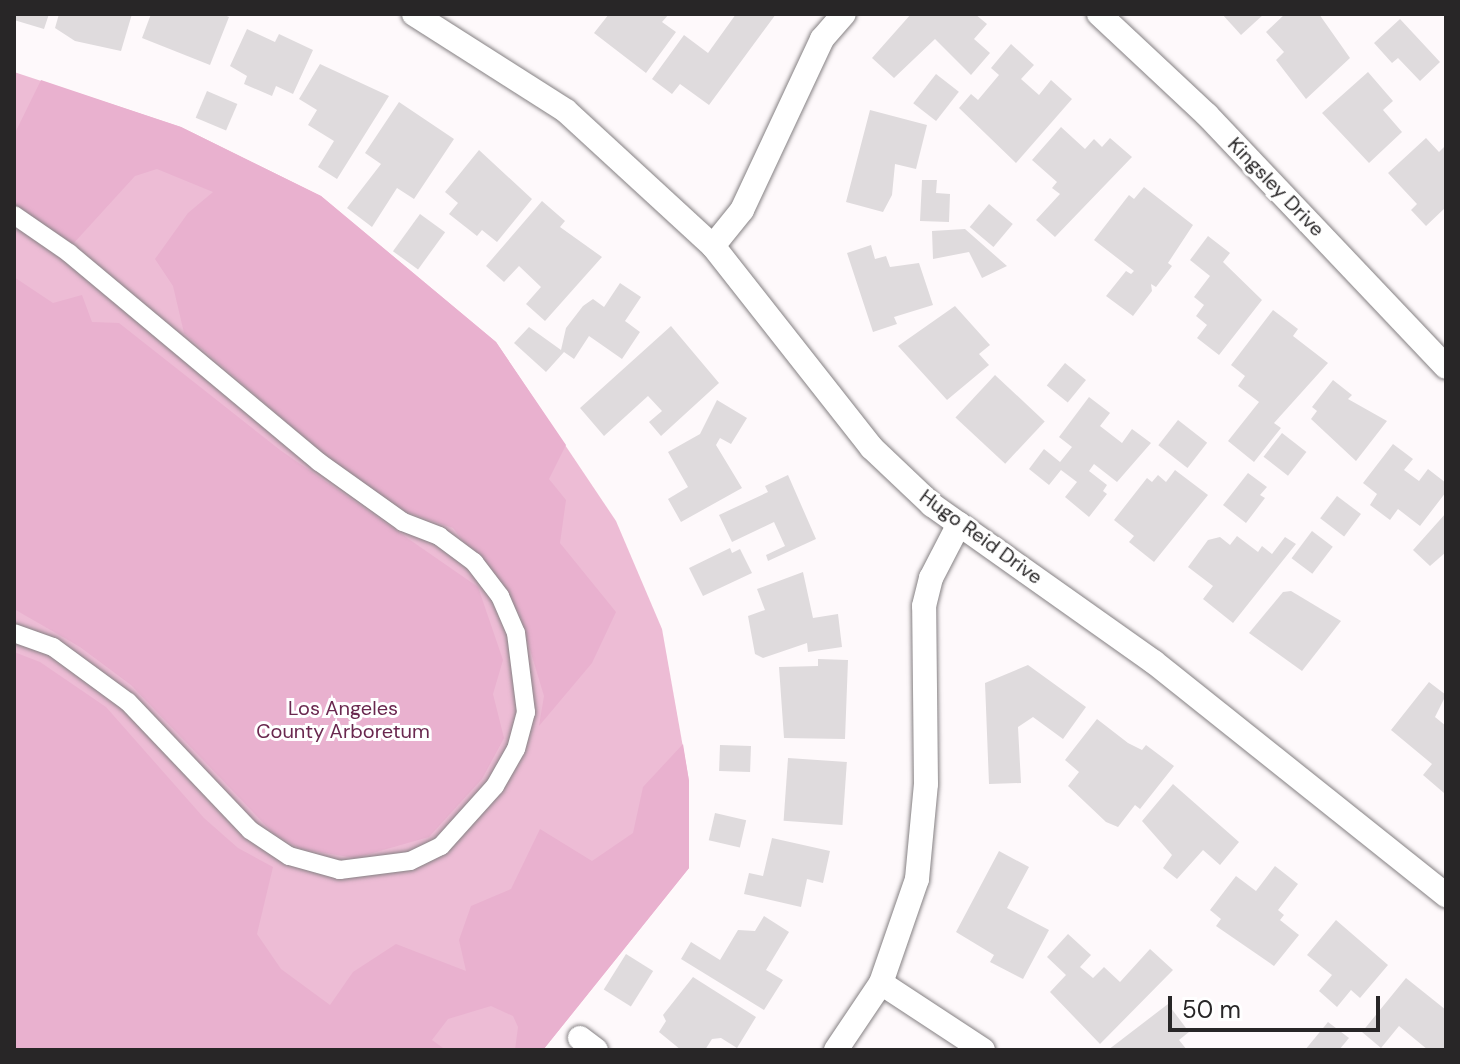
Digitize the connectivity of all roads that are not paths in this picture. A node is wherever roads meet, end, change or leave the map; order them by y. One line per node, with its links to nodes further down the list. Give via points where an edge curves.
1 (414, 14): 5 (street, Hugo Reid Drive, via 566,111)
2 (844, 14): 5 (street, via 822,39 742,210)
3 (1099, 14): 6 (street, Kingsley Drive, via 1207,115)
4 (14, 215): 8 (street, via 69,253 319,462 403,522 439,536 474,562 500,596 516,633 526,712 516,749 495,786 441,846 410,861 340,870 289,856 250,830 128,702 53,647)
5 (713, 246): 7 (street, Hugo Reid Drive, via 872,448)
6 (1446, 367)
7 (959, 524): 9 (street, Hugo Reid Drive, via 1154,662); 10 (street, via 931,578 924,606 926,784 917,879)
8 (14, 633)
9 (1446, 895)
10 (881, 983): 11 (street); 12 (street)
11 (836, 1050)
12 (983, 1050)

